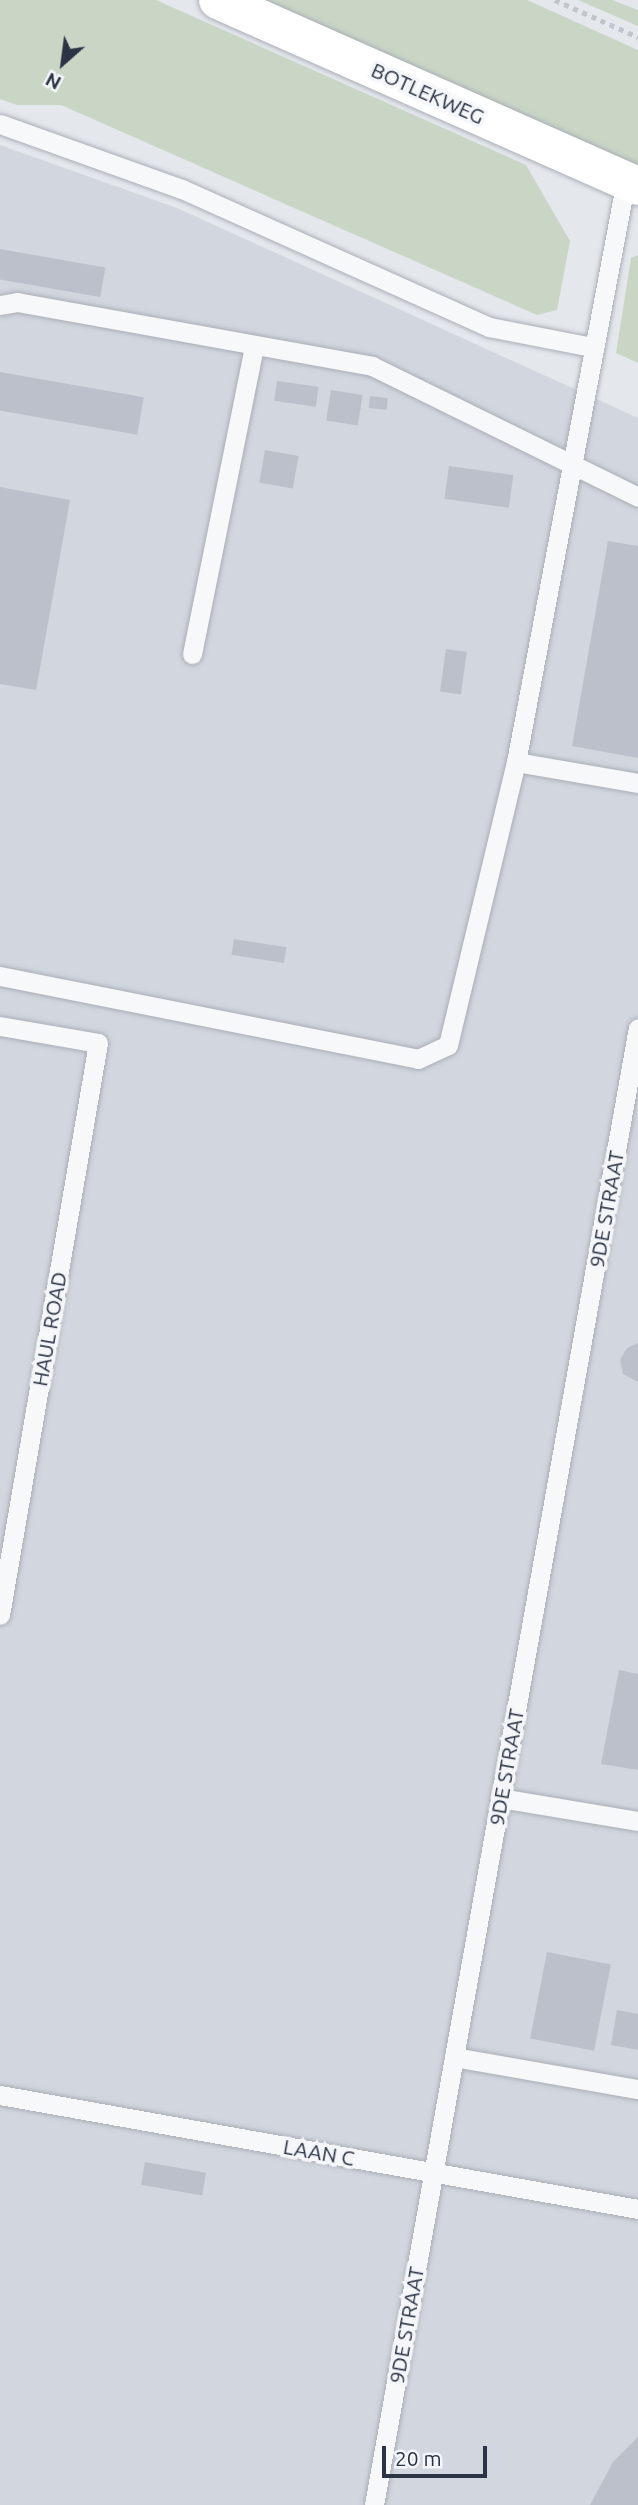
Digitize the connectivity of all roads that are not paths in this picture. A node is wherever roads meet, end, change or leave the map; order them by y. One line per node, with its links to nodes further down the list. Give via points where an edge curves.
1 (218, 0): 3 (main road, BOTLEKWEG)
2 (0, 124): 6 (lane, via 182,189 489,327)
3 (632, 183): 6 (lane)
4 (0, 305): 5 (lane, via 17,302)
5 (254, 347): 7 (lane, via 372,366); 9 (lane)
6 (592, 347): 7 (lane)
7 (569, 464): 8 (lane); 10 (lane)
8 (638, 497)
9 (192, 654)
10 (516, 762): 11 (lane); 12 (lane, via 453,1036 432,1056 418,1059)
11 (638, 783)
12 (0, 976)
13 (0, 1026): 16 (lane, HAUL ROAD, via 99,1043)
14 (638, 1028): 15 (lane, 9DE STRAAT)
15 (628, 1137): 17 (lane, 9DE STRAAT)
16 (0, 1615)
17 (500, 1798): 18 (lane); 19 (lane, 9DE STRAAT)
18 (638, 1821)
19 (454, 2057): 20 (lane); 22 (lane, 9DE STRAAT)
20 (638, 2089)
21 (0, 2095): 22 (lane, LAAN C)
22 (434, 2172): 23 (lane, LAAN C); 24 (lane, 9DE STRAAT)
23 (638, 2209)
24 (374, 2505)

